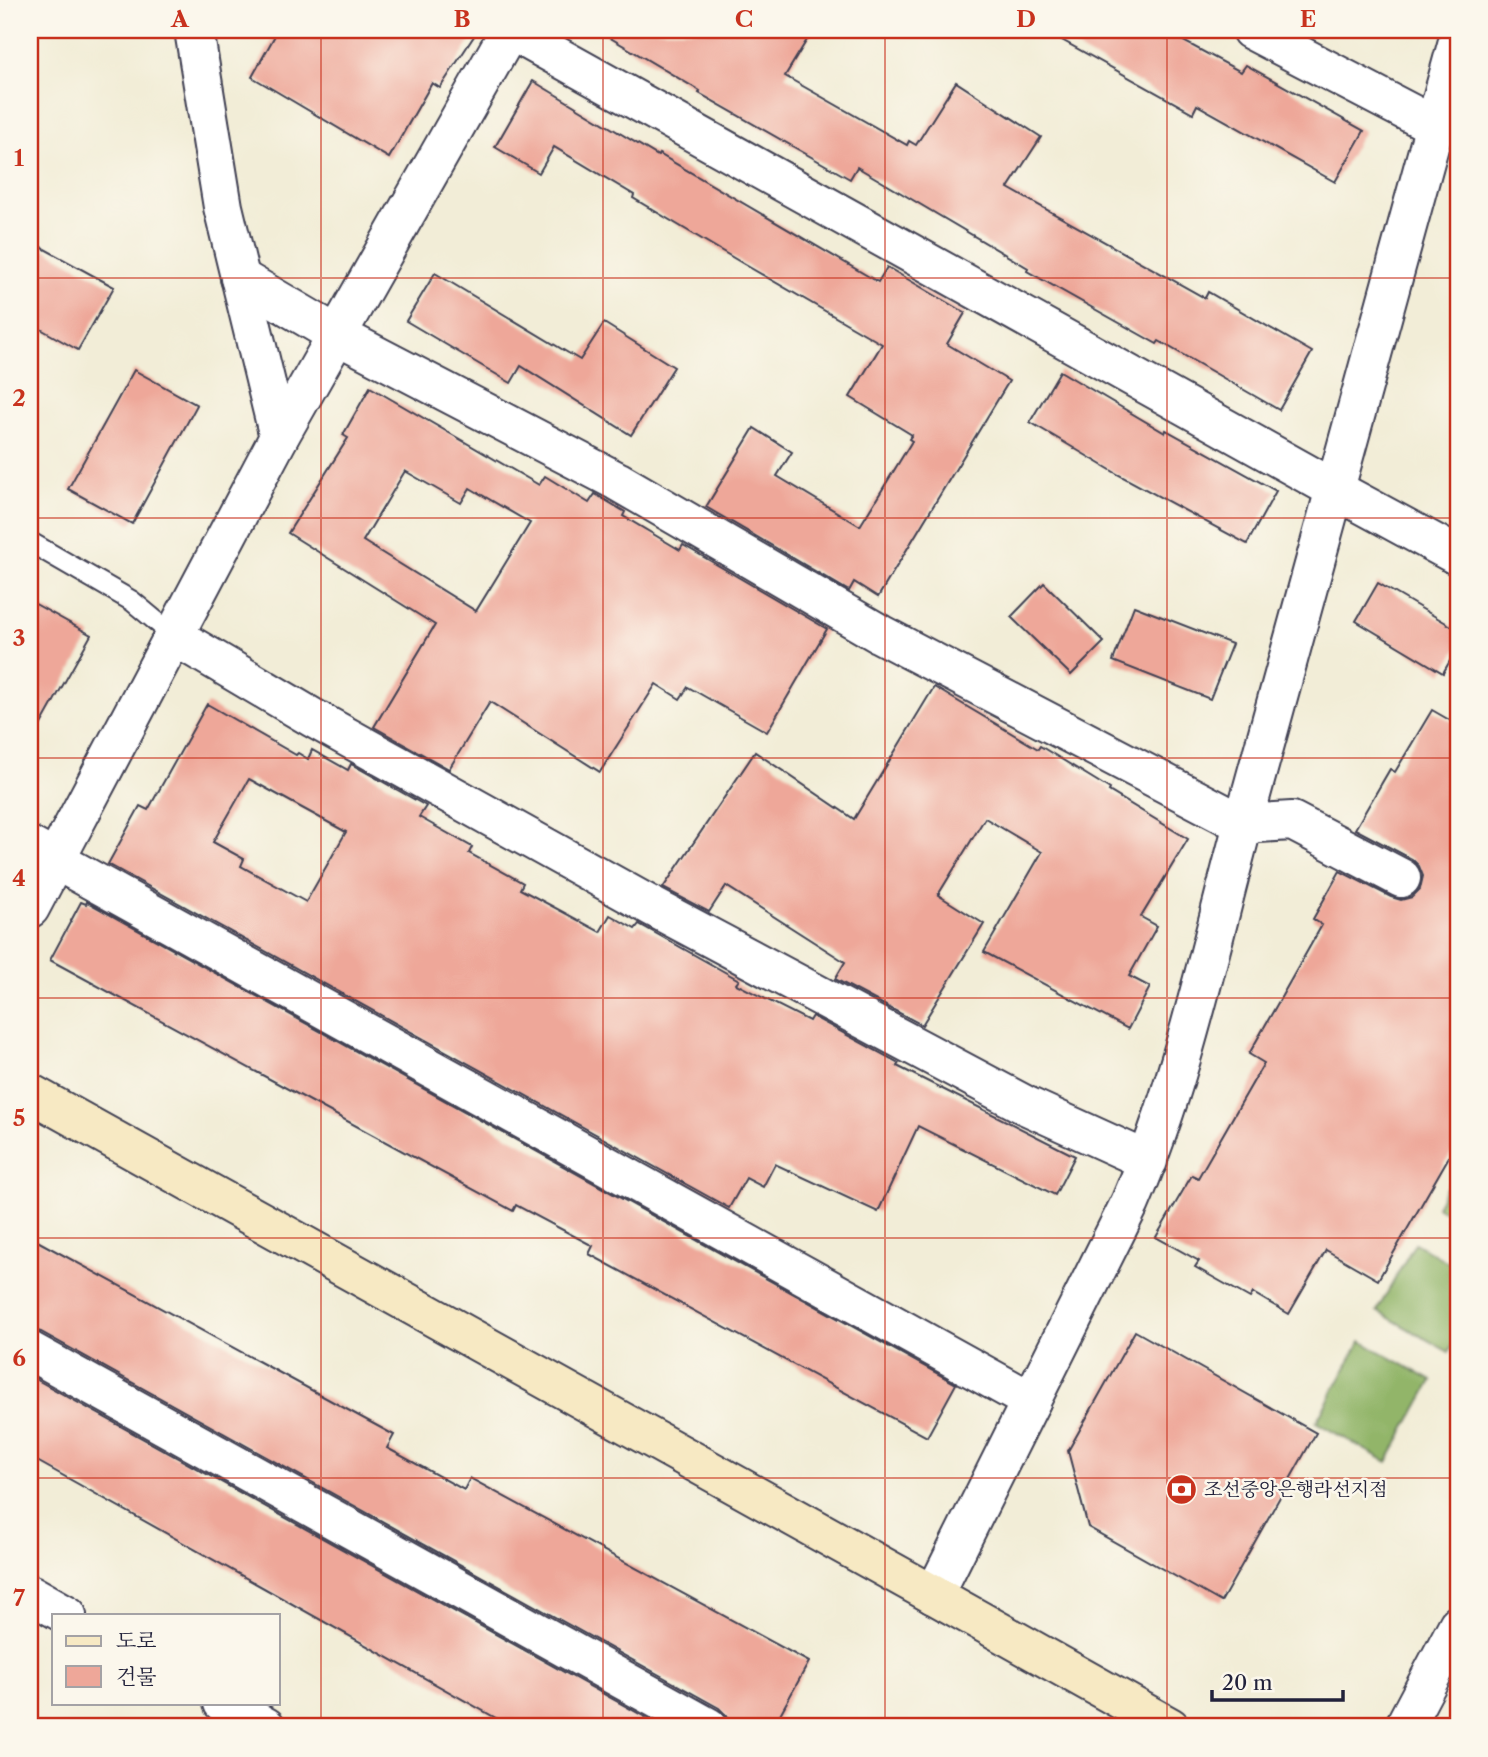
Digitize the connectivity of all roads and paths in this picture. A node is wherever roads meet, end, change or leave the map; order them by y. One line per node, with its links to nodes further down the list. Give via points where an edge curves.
1 (194, 30): 6 (street, via 222,207)
2 (510, 30): 7 (street); 9 (street)
3 (1251, 30): 5 (street)
4 (1458, 41): 5 (street)
5 (1435, 126): 9 (street)
6 (240, 278): 7 (street); 8 (street)
7 (337, 335): 8 (street); 13 (street, via 617,481 880,634)
8 (279, 437): 12 (street)
9 (1336, 490): 11 (street); 13 (street)
10 (30, 542): 12 (lane, via 132,601)
11 (1458, 556)
12 (174, 636): 14 (street); 18 (street, via 665,913 1025,1105)
13 (1243, 824): 15 (street, via 1292,821); 18 (street, via 1173,1087)
14 (43, 853): 16 (street); 20 (street)
15 (1401, 878)
16 (30, 908)
17 (30, 1093): 22 (main road)
18 (1148, 1161): 20 (street)
19 (30, 1351): 27 (street)
20 (1031, 1401): 22 (street)
21 (30, 1594): 23 (street)
22 (934, 1595): 28 (main road)
23 (65, 1614)
24 (1458, 1625): 29 (street)
25 (225, 1704): 26 (street)
26 (266, 1727)
27 (708, 1727)
28 (1170, 1727)
29 (1404, 1727)

